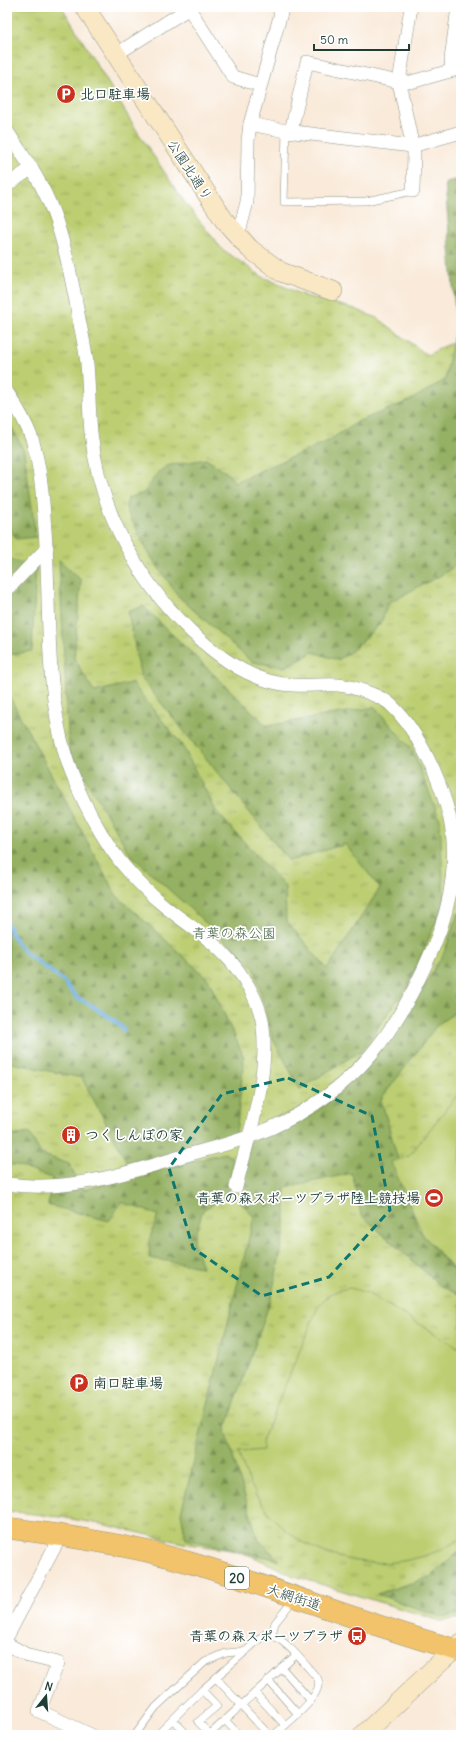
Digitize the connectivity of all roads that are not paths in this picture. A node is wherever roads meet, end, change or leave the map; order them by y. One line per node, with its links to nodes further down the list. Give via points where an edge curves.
1 (85, 7): 6 (street, 公園北通り)
2 (189, 7): 6 (street); 9 (street, via 233,77)
3 (278, 7): 9 (street, via 281,13)
4 (411, 7): 8 (street)
5 (458, 7): 7 (street, via 451,59)
6 (115, 55): 18 (street, 公園北通り, via 197,181)
7 (457, 69): 8 (street, via 411,82)
8 (399, 82): 12 (street, via 307,62); 14 (street)
9 (260, 85): 10 (street)
10 (250, 124): 12 (street); 18 (street, via 247,202)
11 (7, 131): 15 (street)
12 (288, 131): 14 (street); 17 (lane, via 284,202 366,201)
13 (461, 132): 14 (street)
14 (412, 146): 17 (street)
15 (32, 168): 16 (street); 23 (street, via 53,210 73,290 87,364 92,437 100,485 132,558 166,607 208,646 242,670 270,682 305,686 339,685 357,689 387,702 417,739 448,807 453,844 451,896 437,940 419,982 401,1014 378,1048 353,1075 316,1103 272,1128)
16 (7, 185)
17 (413, 192)
18 (238, 236): 19 (street, 公園北通り, via 250,249 281,272)
19 (333, 291)
20 (7, 392): 21 (street, via 21,414 38,463)
21 (47, 548): 22 (street); 23 (street, via 52,685 57,723 74,780 94,821 129,872 160,903 225,954 253,993 263,1024 264,1059)
22 (7, 590)
23 (248, 1137): 24 (street, via 125,1174 78,1184); 25 (street)
24 (7, 1184)
25 (236, 1187)
26 (7, 1528): 27 (main road, 大網街道 / 20)
27 (61, 1535): 28 (main road, 大網街道 / 20, via 150,1552); 30 (street)
28 (295, 1597): 29 (lane, via 275,1623); 32 (main road, 大網街道 / 20)
29 (272, 1634): 33 (lane, via 265,1634); 34 (lane)
30 (7, 1637)
31 (7, 1644): 46 (street, via 29,1656 58,1663 39,1711)
32 (459, 1648): 54 (street)
33 (246, 1651): 36 (lane); 47 (lane, via 226,1653 206,1662 156,1708)
34 (296, 1655): 35 (lane); 40 (lane, via 320,1684 319,1690)
35 (282, 1668): 37 (lane); 40 (lane)
36 (216, 1678): 38 (lane); 41 (lane)
37 (268, 1680): 39 (lane); 42 (lane)
38 (202, 1690): 43 (lane); 50 (lane, via 217,1706 198,1722)
39 (255, 1693): 41 (lane); 45 (lane)
40 (311, 1700): 42 (lane)
41 (241, 1705): 44 (lane); 52 (lane)
42 (297, 1713): 45 (lane)
43 (173, 1720): 48 (lane); 49 (lane)
44 (225, 1720): 50 (lane); 51 (lane)
45 (285, 1725): 53 (lane)
46 (91, 1735)
47 (135, 1735)
48 (157, 1735)
49 (188, 1735)
50 (209, 1735)
51 (239, 1735)
52 (268, 1735)
53 (274, 1735)
54 (363, 1735)

